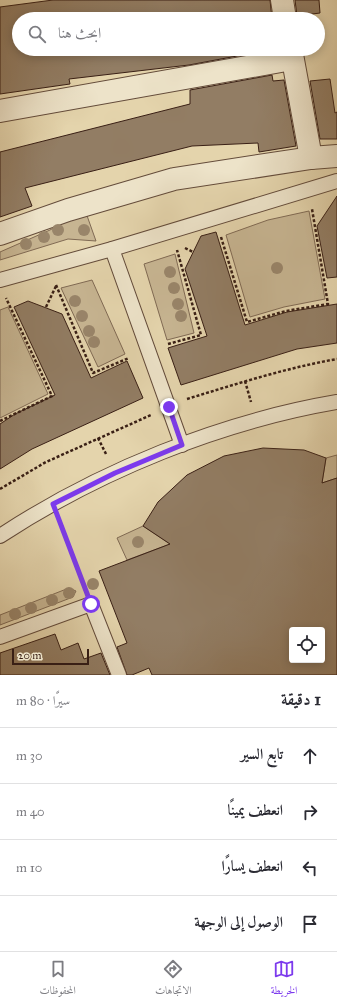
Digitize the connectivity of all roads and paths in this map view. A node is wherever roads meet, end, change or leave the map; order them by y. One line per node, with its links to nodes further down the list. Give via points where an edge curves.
1 (282, 0): 2 (street)
2 (284, 12)
3 (282, 56): 5 (street)
4 (292, 56): 7 (street)
5 (0, 111)
6 (337, 156): 7 (street)
7 (311, 158): 11 (street, via 174,179 68,210)
8 (337, 181): 9 (lane)
9 (308, 190): 10 (lane); 10 (path, via 328,304 286,311 247,322)
10 (215, 217): 12 (lane)
11 (0, 234)
12 (112, 249): 13 (lane); 18 (lane)
13 (2, 286): 17 (path, via 52,396)
14 (56, 286): 15 (path)
15 (46, 307)
16 (337, 402): 18 (lane, via 256,420)
17 (0, 421)
18 (182, 445): 19 (lane, via 115,473)
19 (53, 504): 20 (lane); 21 (path)
20 (0, 536)
21 (91, 604): 22 (lane); 23 (lane)
22 (0, 637)
23 (119, 675)

